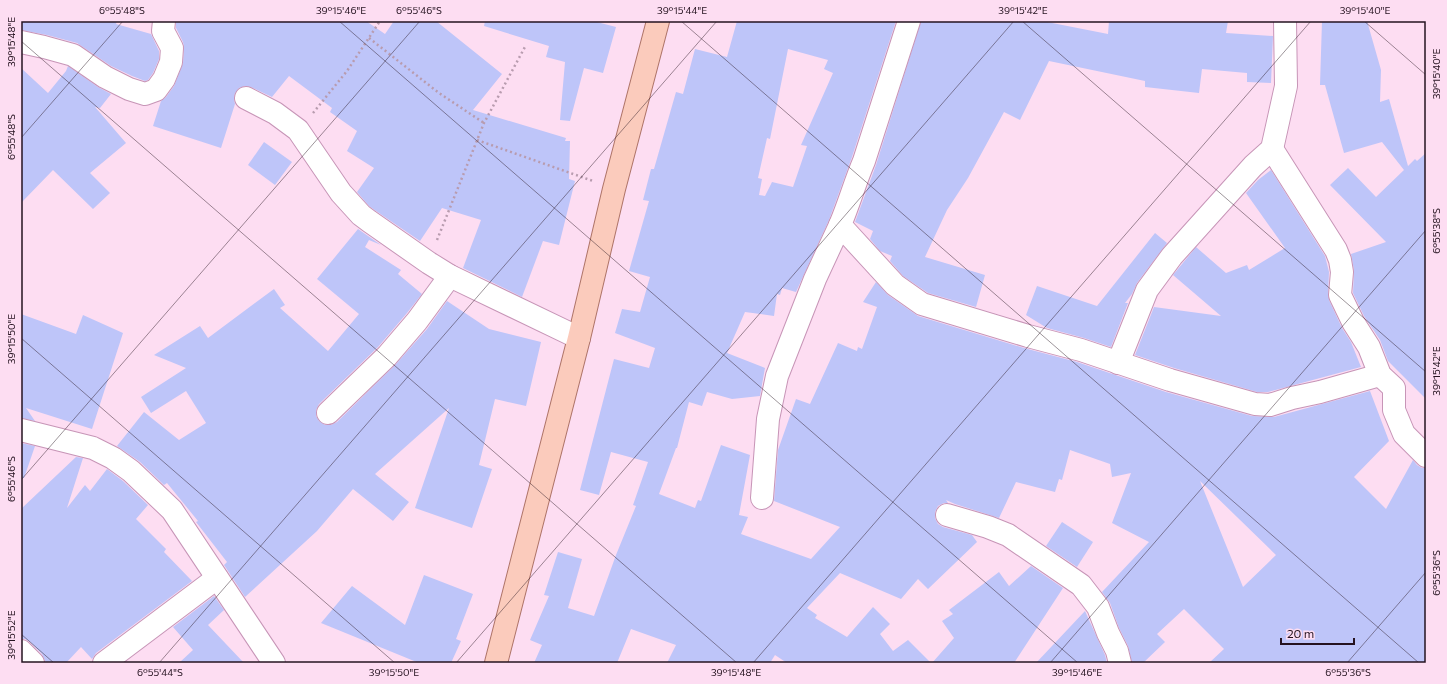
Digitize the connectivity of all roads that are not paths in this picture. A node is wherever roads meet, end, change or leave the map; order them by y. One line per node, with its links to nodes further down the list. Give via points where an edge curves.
1 (164, 21): 5 (street, via 163,31 172,48 171,62 156,90 145,94 129,90 73,55)
2 (658, 21): 10 (main road, via 614,189)
3 (909, 21): 8 (street, via 864,161)
4 (1285, 21): 7 (street, via 1286,86)
5 (21, 42)
6 (246, 98): 9 (street, via 275,113 298,130 342,193 361,215)
7 (1272, 149): 11 (street, via 1172,256 1147,290); 12 (street, via 1336,250 1342,272 1340,295 1369,347)
8 (840, 225): 11 (street, via 895,285 922,304); 16 (street, via 815,279 777,376 768,418)
9 (450, 276): 10 (street); 13 (street, via 387,356)
10 (579, 338): 23 (main road)
11 (1118, 363): 12 (street, via 1255,404 1270,405)
12 (1380, 375): 15 (street, via 1394,388 1394,410 1404,434)
13 (328, 413)
14 (21, 430): 18 (street, via 93,448 132,471 172,510)
15 (1426, 456)
16 (762, 498)
17 (947, 515): 24 (street, via 1008,535 1081,585 1098,608)
18 (217, 578): 21 (street); 22 (street)
19 (21, 650): 20 (street)
20 (34, 663)
21 (104, 663)
22 (274, 663)
23 (496, 663)
24 (1120, 663)

